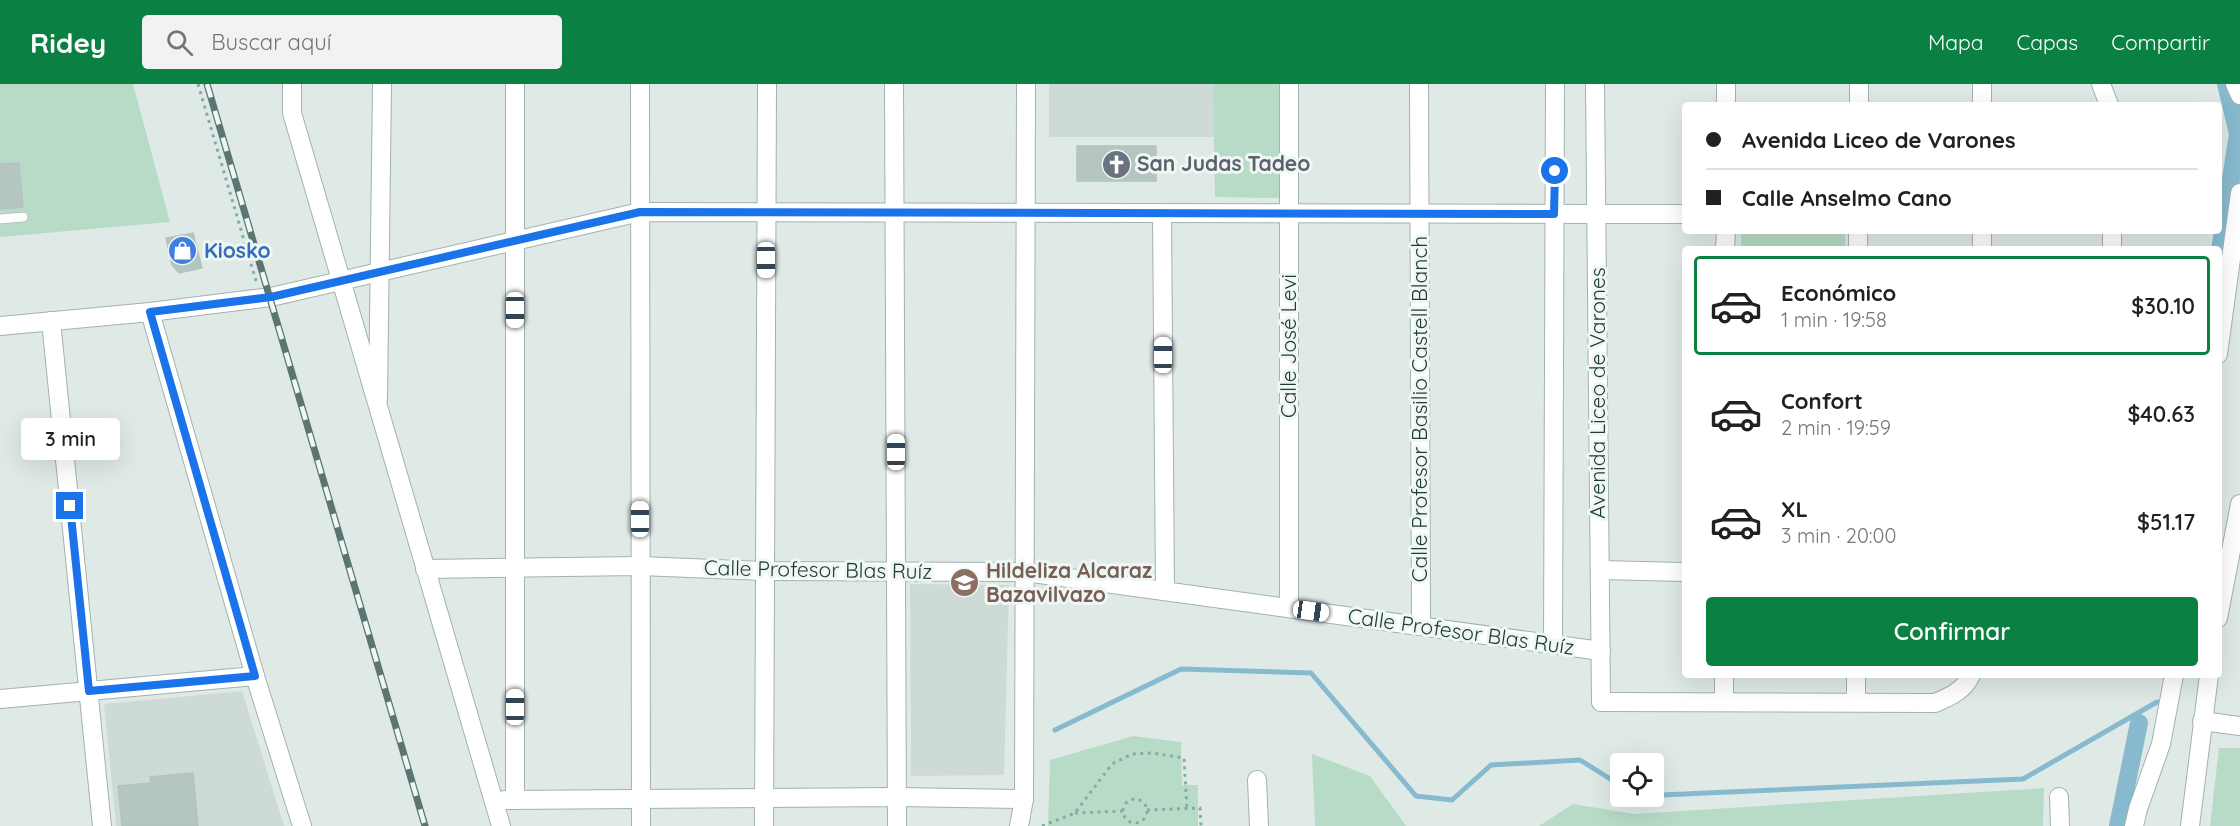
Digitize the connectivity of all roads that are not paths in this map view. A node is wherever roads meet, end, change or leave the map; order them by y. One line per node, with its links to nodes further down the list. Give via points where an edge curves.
1 (292, 84): 37 (street, via 292,113)
2 (382, 84): 36 (street)
3 (515, 84): 35 (street)
4 (640, 84): 23 (street)
5 (766, 84): 24 (street)
6 (894, 84): 25 (street)
7 (1026, 84): 26 (street)
8 (1289, 84): 28 (street, Calle José Levi)
9 (1419, 84): 29 (street, Calle Profesor Basilio Castell Blanch)
10 (1555, 84): 30 (street, Avenida Liceo de Varones)
11 (1595, 84): 31 (street, Avenida Liceo de Varones)
12 (1726, 84): 18 (street)
13 (1859, 84): 19 (street)
14 (1982, 84): 20 (street)
15 (2102, 84): 21 (street)
16 (2235, 84): 17 (street)
17 (2240, 95)
18 (1726, 102)
19 (1859, 102)
20 (1982, 102)
21 (2108, 102)
22 (2240, 192): 40 (street)
23 (640, 212): 24 (street); 35 (street); 44 (street)
24 (766, 212): 25 (street); 48 (street)
25 (895, 213): 26 (street); 49 (street)
26 (1026, 213): 27 (street); 50 (street)
27 (1162, 213): 28 (street); 52 (street)
28 (1289, 213): 29 (street); 54 (street, Calle José Levi)
29 (1420, 214): 30 (street); 56 (street, Calle Profesor Basilio Castell Blanch)
30 (1554, 214): 31 (street); 57 (street, Avenida Liceo de Varones)
31 (1597, 214): 32 (street); 47 (street, Avenida Liceo de Varones)
32 (1682, 214)
33 (23, 217): 34 (lane)
34 (0, 219)
35 (515, 240): 36 (street); 45 (street)
36 (380, 271): 37 (street); 42 (street)
37 (341, 280): 38 (street, via 266,298); 42 (street)
38 (150, 312): 39 (street); 59 (street)
39 (51, 321): 41 (street); 65 (street)
40 (2222, 325)
41 (0, 326)
42 (378, 407): 46 (street)
43 (2240, 504): 53 (street)
44 (640, 566): 45 (street, Calle Profesor Blas Ruíz); 48 (street, Calle Profesor Blas Ruíz); 74 (street)
45 (515, 567): 46 (street, Calle Profesor Blas Ruíz); 77 (street)
46 (425, 568): 78 (street)
47 (1600, 570): 51 (street); 58 (street, Avenida Liceo de Varones)
48 (765, 572): 49 (street, Calle Profesor Blas Ruíz); 75 (street)
49 (896, 572): 50 (street, Calle Profesor Blas Ruíz); 72 (street)
50 (1025, 572): 52 (street, Calle Profesor Blas Ruíz); 76 (street)
51 (1682, 572)
52 (1165, 591): 54 (street, Calle Profesor Blas Ruíz)
53 (2231, 598): 55 (street)
54 (1289, 608): 56 (street, Calle Profesor Blas Ruíz)
55 (2222, 612)
56 (1421, 626): 57 (street, Calle Profesor Blas Ruíz)
57 (1553, 644): 58 (street, Calle Profesor Blas Ruíz)
58 (1601, 651): 67 (street, Avenida Liceo de Varones, via 1601,702)
59 (255, 676): 65 (street); 80 (street)
60 (1724, 678): 67 (street)
61 (1856, 678): 68 (street)
62 (1970, 678): 68 (street, via 1953,695 1935,703)
63 (2173, 678): 88 (street, via 2161,744)
64 (2209, 678): 69 (street)
65 (89, 691): 66 (street); 79 (street)
66 (0, 699)
67 (1724, 701): 68 (street)
68 (1856, 701)
69 (2202, 721): 70 (street); 89 (street)
70 (2240, 726)
71 (1257, 780): 86 (street)
72 (897, 797): 75 (street); 76 (street); 84 (street)
73 (2059, 797): 87 (street)
74 (641, 798): 75 (street); 77 (street); 82 (street)
75 (764, 798): 83 (street)
76 (1024, 799): 85 (street)
77 (515, 800): 78 (street)
78 (493, 801): 81 (street)
79 (102, 826)
80 (302, 826)
81 (501, 826)
82 (641, 826)
83 (764, 826)
84 (897, 826)
85 (1019, 826)
86 (1259, 826)
87 (2060, 826)
88 (2134, 826)
89 (2190, 826)

